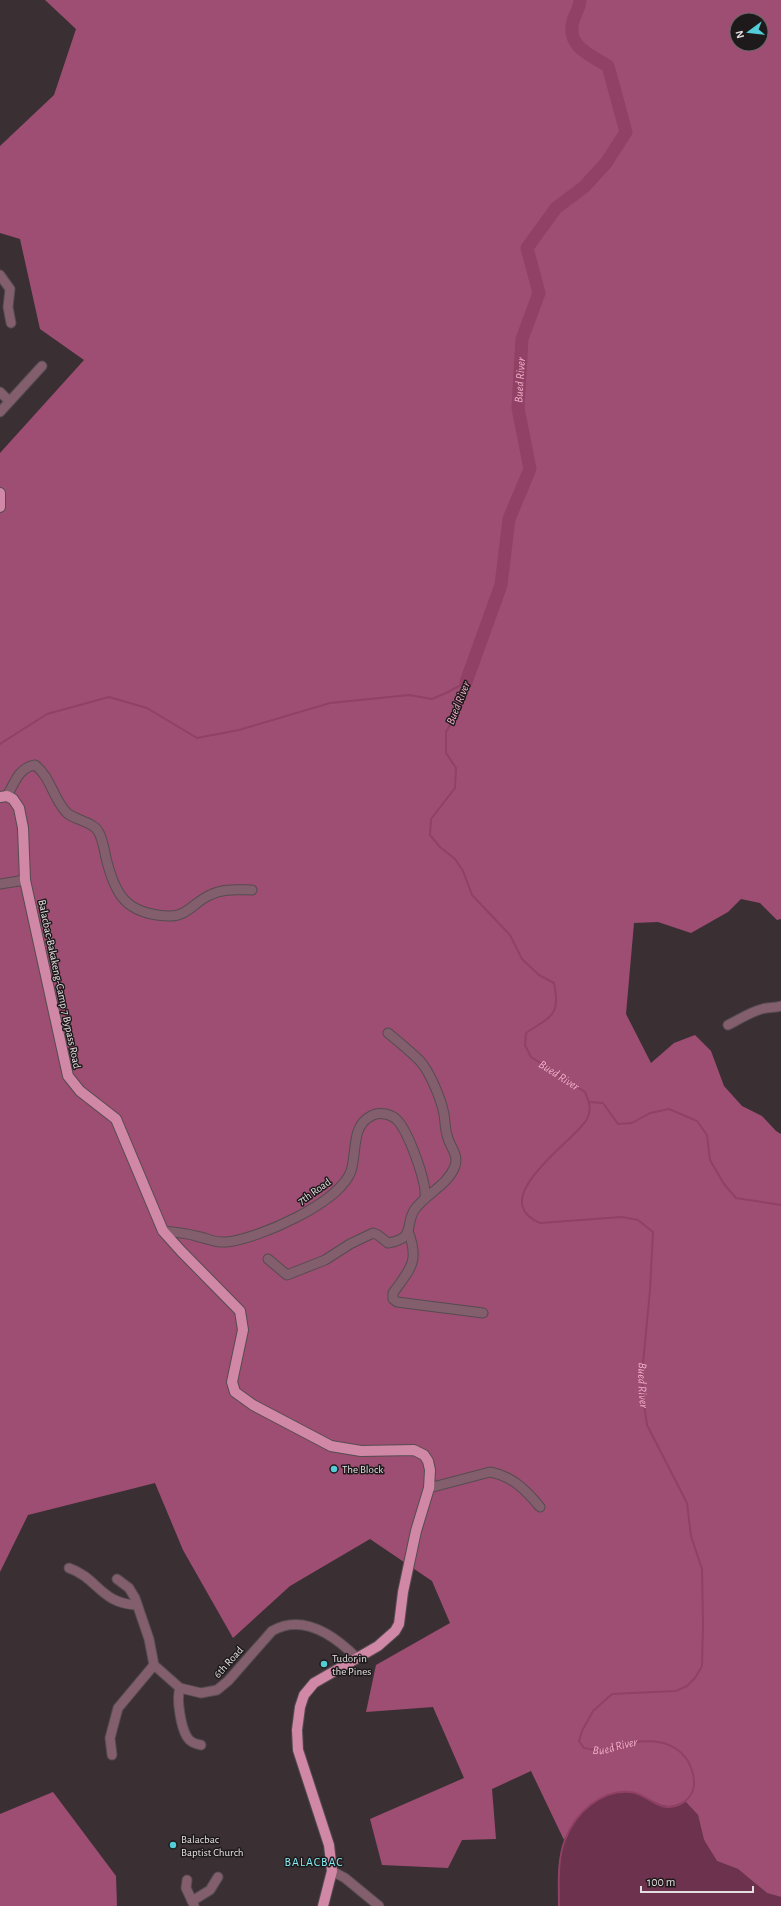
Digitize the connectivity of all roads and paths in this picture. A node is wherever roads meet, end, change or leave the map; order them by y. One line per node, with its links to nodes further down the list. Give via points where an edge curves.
1 (0, 275): 2 (street, via 10,289 8,307)
2 (11, 323)
3 (42, 366): 5 (street)
4 (0, 392): 5 (street)
5 (9, 401): 6 (street)
6 (0, 412)
7 (0, 492): 8 (main road)
8 (0, 507)
9 (3, 797): 10 (main road, Balacbac-Bakakeng-Camp 7 Bypass Road, via 14,799 20,808); 12 (street, via 25,769 35,765 42,771 68,814 96,828 114,886 132,908 154,915 176,916 218,891)
10 (24, 880): 11 (street); 17 (main road, Balacbac-Bakakeng-Camp 7 Bypass Road, via 68,1076 80,1091 116,1119)
11 (0, 884)
12 (252, 890)
13 (781, 1006): 14 (street, via 750,1013)
14 (728, 1025)
15 (388, 1032): 16 (street, via 421,1062 429,1076 442,1106 447,1137 456,1158 450,1176)
16 (425, 1198): 17 (street, 7th Road, via 425,1185 404,1130 398,1121 381,1113 371,1115 358,1130 351,1170 346,1182 290,1221 260,1235 225,1242); 18 (street, via 412,1214)
17 (163, 1230): 21 (main road, Balacbac-Bakakeng-Camp 7 Bypass Road, via 240,1311 243,1330 232,1382 235,1392 252,1406 331,1446 361,1451 414,1450 424,1455 430,1470)
18 (408, 1232): 19 (street, via 398,1240 388,1243 373,1233 325,1260 287,1275); 20 (street, via 414,1251 412,1267 393,1293 393,1299 397,1302)
19 (268, 1259)
20 (483, 1313)
21 (429, 1488): 22 (street, via 490,1472 512,1480); 26 (main road, Balacbac-Bakakeng-Camp 7 Bypass Road, via 416,1530 402,1592 399,1624 378,1646)
22 (540, 1507)
23 (69, 1568): 25 (street, via 93,1582 105,1596)
24 (117, 1579): 25 (street, via 129,1588)
25 (137, 1605): 27 (street, via 149,1639)
26 (357, 1658): 28 (street, 6th Road, via 344,1645 324,1632 300,1624 290,1624 272,1631 217,1690 201,1692); 31 (main road, Balacbac-Bakakeng-Camp 7 Bypass Road, via 314,1683 304,1695 296,1730 298,1750 329,1845)
27 (154, 1665): 28 (street); 30 (street, via 118,1708 110,1738)
28 (180, 1688): 29 (street, via 178,1699 185,1732 190,1741)
29 (200, 1745)
30 (112, 1755)
31 (332, 1871): 35 (main road, Balacbac-Bakakeng-Camp 7 Bypass Road); 36 (street, via 345,1878)
32 (218, 1877): 34 (street, via 210,1890)
33 (187, 1880): 34 (street, via 186,1888)
34 (194, 1903)
35 (323, 1906)
36 (379, 1906)

